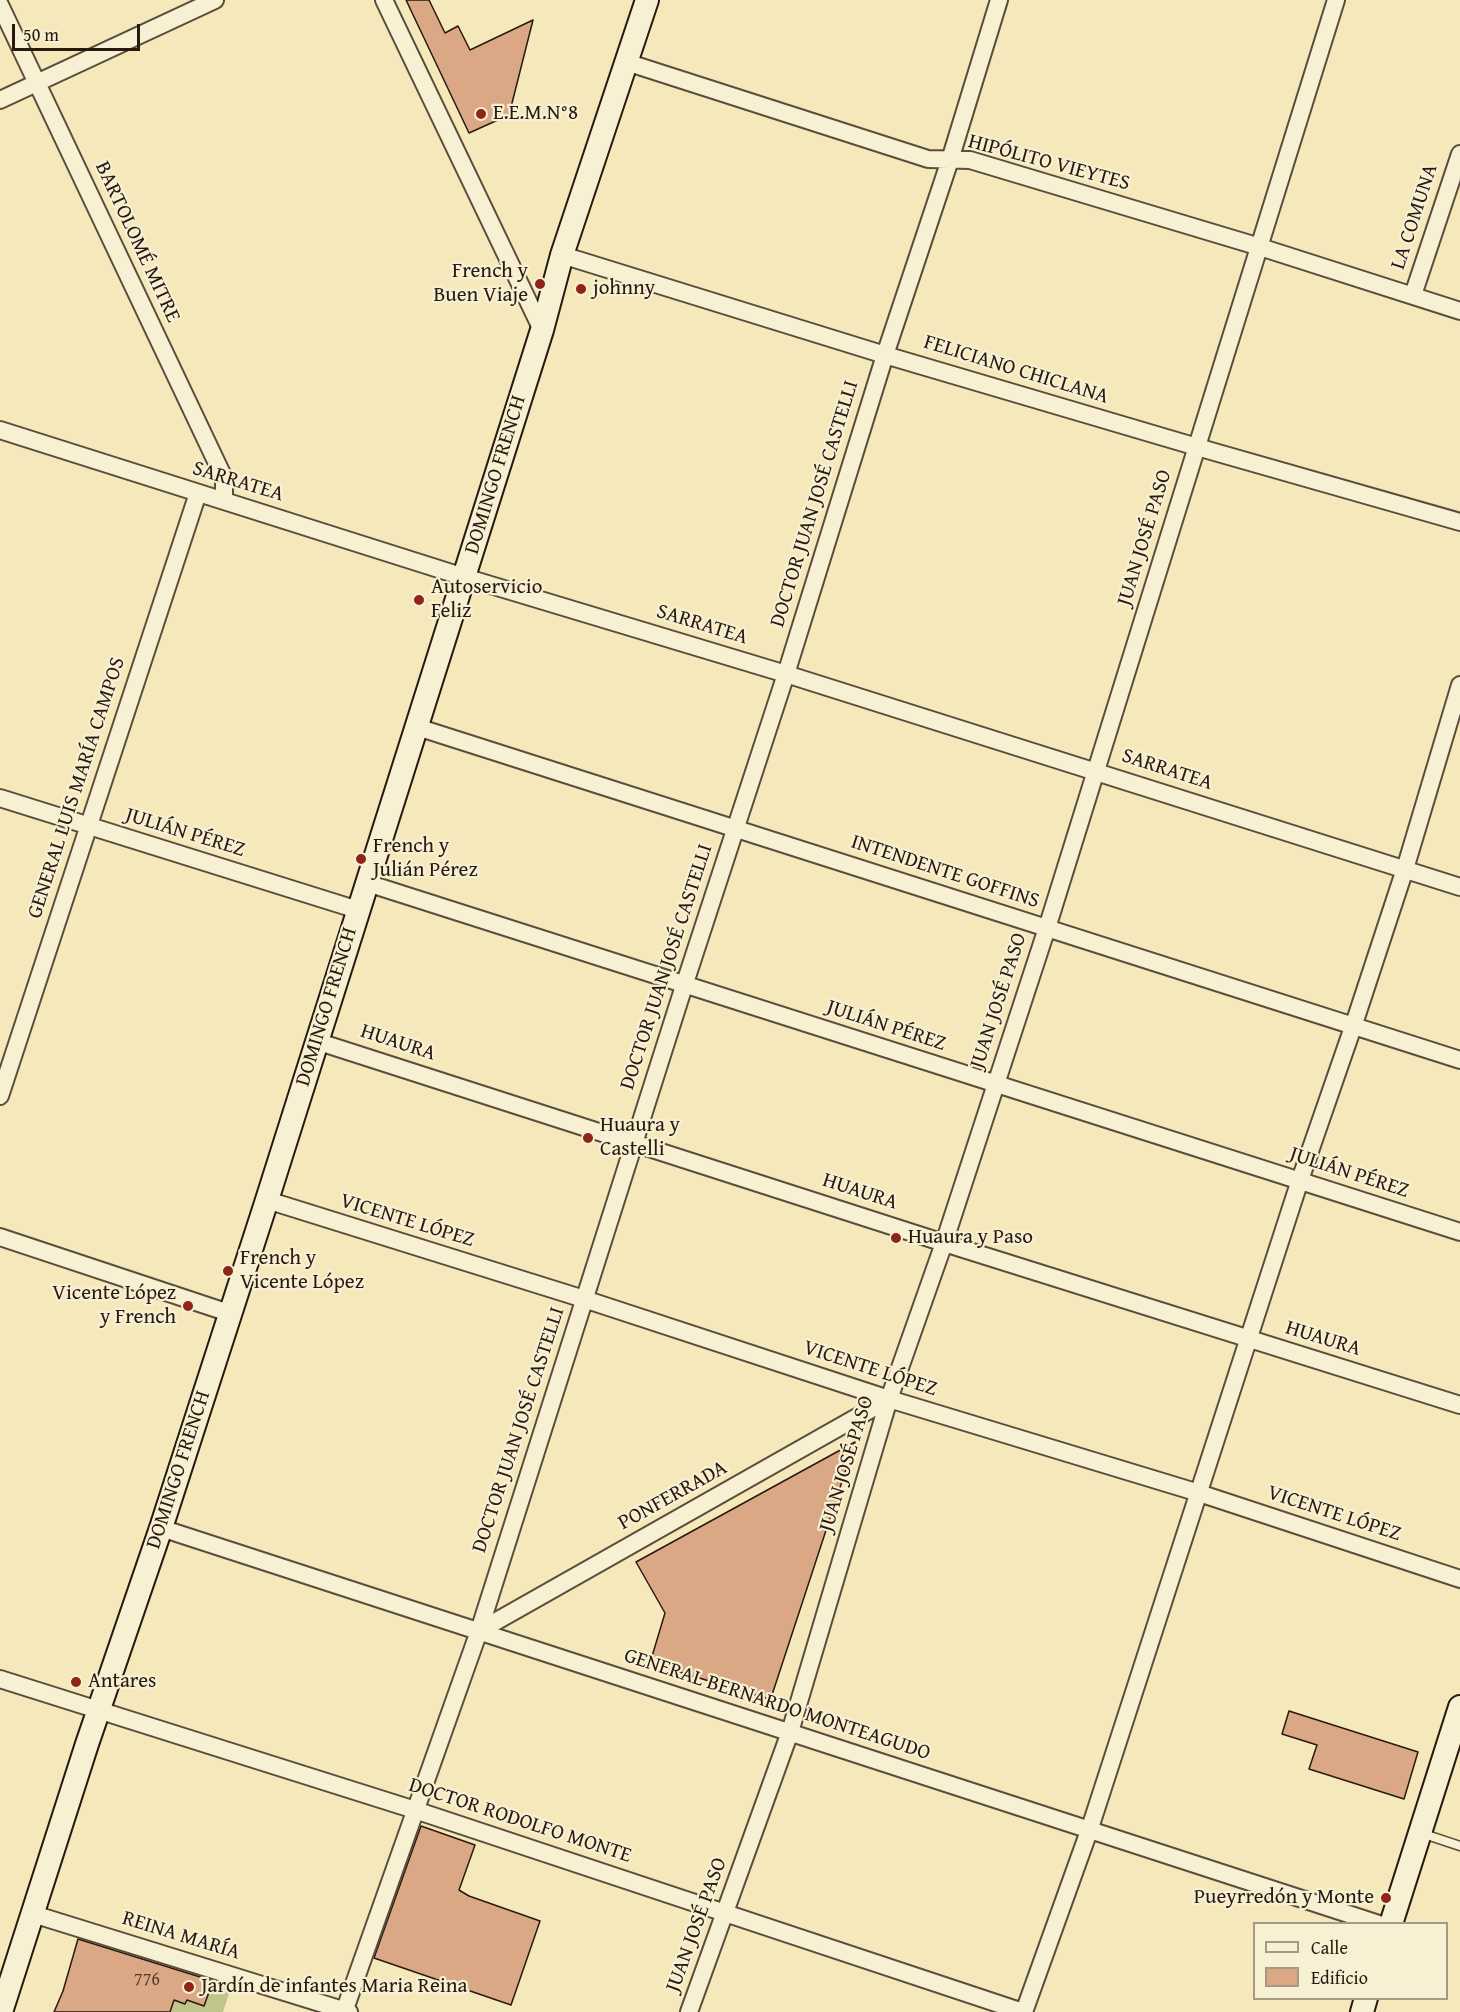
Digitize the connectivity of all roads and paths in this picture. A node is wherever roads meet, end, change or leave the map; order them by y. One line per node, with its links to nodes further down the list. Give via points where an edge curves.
1 (215, 0): 8 (street)
2 (384, 0): 16 (street)
3 (647, 0): 7 (street, DOMINGO FRENCH)
4 (999, 0): 11 (street, DOCTOR JUAN JOSÉ CASTELLI)
5 (1336, 0): 12 (street, JUAN JOSÉ PASO)
6 (0, 5): 8 (street, BARTOLOMÉ MITRE)
7 (626, 62): 11 (street, HIPÓLITO VIEYTES, via 928,159); 13 (street, DOMINGO FRENCH)
8 (37, 83): 9 (street); 21 (street, BARTOLOMÉ MITRE, via 224,478)
9 (0, 100)
10 (1460, 154): 14 (street, LA COMUNA)
11 (950, 160): 12 (street, HIPÓLITO VIEYTES, via 970,160); 17 (street, DOCTOR JUAN JOSÉ CASTELLI)
12 (1260, 247): 14 (street, HIPÓLITO VIEYTES); 19 (street, JUAN JOSÉ PASO)
13 (562, 255): 16 (street, DOMINGO FRENCH); 17 (street, FELICIANO CHICLANA)
14 (1413, 295): 15 (street, HIPÓLITO VIEYTES)
15 (1460, 311)
16 (542, 330): 23 (street, DOMINGO FRENCH)
17 (885, 355): 19 (street, FELICIANO CHICLANA); 24 (street, DOCTOR JUAN JOSÉ CASTELLI)
18 (0, 429): 20 (street, SARRATEA)
19 (1197, 447): 22 (street, FELICIANO CHICLANA); 27 (street, JUAN JOSÉ PASO)
20 (198, 493): 21 (street, SARRATEA); 29 (street, GENERAL LUIS MARÍA CAMPOS)
21 (224, 501): 23 (street, SARRATEA)
22 (1460, 522)
23 (464, 577): 24 (street, SARRATEA); 26 (street, DOMINGO FRENCH)
24 (786, 674): 27 (street, SARRATEA); 30 (street, DOCTOR JUAN JOSÉ CASTELLI)
25 (1460, 685): 31 (street)
26 (417, 727): 30 (street, INTENDENTE GOFFINS); 32 (street, DOMINGO FRENCH)
27 (1096, 771): 31 (street, SARRATEA); 35 (street, JUAN JOSÉ PASO)
28 (0, 798): 29 (street, JULIÁN PÉREZ)
29 (88, 827): 34 (street, JULIÁN PÉREZ); 41 (street, GENERAL LUIS MARÍA CAMPOS)
30 (735, 829): 35 (street, INTENDENTE GOFFINS); 36 (street, DOCTOR JUAN JOSÉ CASTELLI)
31 (1405, 869): 33 (street, SARRATEA); 37 (street)
32 (367, 883): 34 (street, DOMINGO FRENCH); 36 (street, JULIÁN PÉREZ)
33 (1460, 887)
34 (358, 910): 38 (street, DOMINGO FRENCH)
35 (1047, 928): 37 (street, INTENDENTE GOFFINS); 40 (street, JUAN JOSÉ PASO)
36 (684, 986): 40 (street, JULIÁN PÉREZ); 42 (street, DOCTOR JUAN JOSÉ CASTELLI)
37 (1353, 1027): 39 (street, INTENDENTE GOFFINS); 43 (street)
38 (316, 1041): 42 (street, HUAURA); 44 (street, DOMINGO FRENCH)
39 (1460, 1060)
40 (995, 1085): 43 (street, JULIÁN PÉREZ); 47 (street, JUAN JOSÉ PASO)
41 (0, 1096)
42 (634, 1142): 47 (street, HUAURA); 48 (street, DOCTOR JUAN JOSÉ CASTELLI)
43 (1300, 1180): 45 (street, JULIÁN PÉREZ); 50 (street)
44 (267, 1200): 48 (street, VICENTE LÓPEZ); 49 (street, DOMINGO FRENCH)
45 (1460, 1232)
46 (0, 1237): 49 (street)
47 (944, 1243): 50 (street, HUAURA); 51 (street, JUAN JOSÉ PASO)
48 (584, 1299): 51 (street, VICENTE LÓPEZ); 56 (street, DOCTOR JUAN JOSÉ CASTELLI)
49 (229, 1313): 54 (street, DOMINGO FRENCH)
50 (1250, 1339): 52 (street, HUAURA); 53 (street)
51 (889, 1399): 53 (street, VICENTE LÓPEZ); 56 (street, PONFERRADA); 60 (street, JUAN JOSÉ PASO)
52 (1460, 1405)
53 (1199, 1493): 55 (street, VICENTE LÓPEZ); 62 (street)
54 (161, 1528): 56 (street, GENERAL BERNARDO MONTEAGUDO); 59 (street, DOMINGO FRENCH)
55 (1460, 1579)
56 (479, 1631): 60 (street, GENERAL BERNARDO MONTEAGUDO); 61 (street, DOCTOR JUAN JOSÉ CASTELLI)
57 (0, 1679): 59 (street, DOCTOR RODOLFO MONTE)
58 (1460, 1707): 63 (street)
59 (98, 1711): 61 (street, DOCTOR RODOLFO MONTE); 66 (street, DOMINGO FRENCH)
60 (790, 1732): 62 (street, GENERAL BERNARDO MONTEAGUDO); 65 (street, JUAN JOSÉ PASO)
61 (415, 1810): 65 (street, DOCTOR RODOLFO MONTE); 69 (street, DOCTOR JUAN JOSÉ CASTELLI)
62 (1089, 1831): 67 (street, GENERAL BERNARDO MONTEAGUDO); 72 (street)
63 (1420, 1833): 64 (lane); 68 (street)
64 (1460, 1846)
65 (726, 1913): 71 (street, JUAN JOSÉ PASO); 72 (street, DOCTOR RODOLFO MONTE)
66 (33, 1914): 69 (street, REINA MARÍA); 70 (street, DOMINGO FRENCH)
67 (1375, 1922)
68 (1391, 1922)
69 (346, 2011)
70 (1, 2012)
71 (689, 2012)
72 (1024, 2012)

